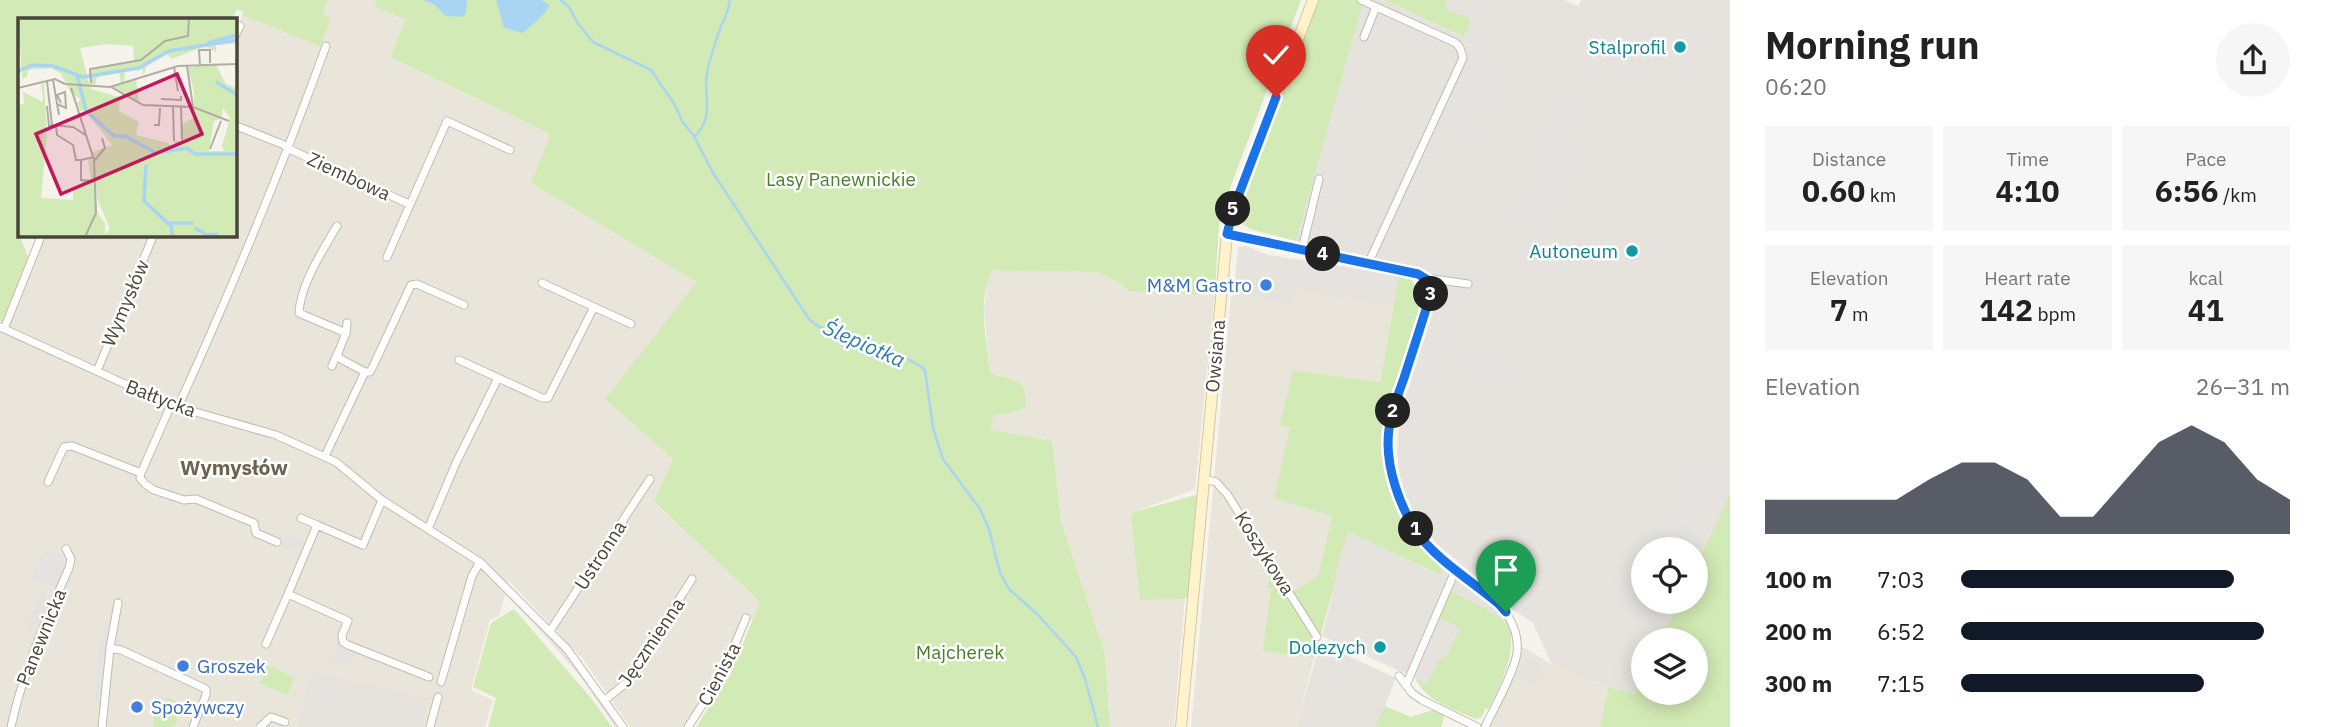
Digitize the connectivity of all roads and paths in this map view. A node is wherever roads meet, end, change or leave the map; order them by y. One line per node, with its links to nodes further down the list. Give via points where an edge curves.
1 (1313, 0): 14 (street, Owsiana)
2 (1362, 0): 3 (street)
3 (1376, 7): 6 (street); 19 (street, via 1456,43 1463,58)
4 (240, 26): 5 (street)
5 (236, 34)
6 (1364, 37)
7 (326, 46): 9 (street)
8 (236, 126): 9 (street)
9 (289, 149): 12 (street, Ziembowa); 35 (street)
10 (510, 150): 12 (street, Ziembowa, via 447,121)
11 (1319, 179): 17 (street)
12 (410, 204): 18 (street, Ziembowa)
13 (337, 226): 28 (street, via 299,301 299,313)
14 (1227, 234): 17 (street); 39 (street, Owsiana)
15 (41, 236): 27 (street)
16 (153, 236): 32 (street, Wymysłów)
17 (1302, 249): 19 (street)
18 (387, 257)
19 (1368, 264): 20 (street)
20 (1428, 280): 22 (street); 48 (street, via 1430,296 1394,409 1389,454 1410,521)
21 (542, 283): 24 (street)
22 (1468, 284)
23 (464, 305): 33 (street, via 411,285 370,372)
24 (594, 307): 26 (street); 34 (street, via 548,398)
25 (347, 323): 28 (street)
26 (631, 324)
27 (2, 328): 32 (street, Bałtycka)
28 (346, 333): 29 (street)
29 (338, 353): 31 (street); 33 (street, via 339,358)
30 (459, 360): 34 (street)
31 (332, 366)
32 (96, 371): 35 (street, Bałtycka)
33 (365, 372): 36 (street)
34 (498, 378): 44 (street)
35 (175, 406): 36 (street, Bałtycka, via 276,435); 37 (street)
36 (326, 456): 41 (street, Bałtycka)
37 (141, 473): 40 (street, via 72,446 65,447); 45 (street, via 145,485 184,500 196,499 254,523 256,533)
38 (650, 479): 53 (street, Ustronna)
39 (1204, 479): 54 (street, Koszykowa, via 1216,482 1227,494); 71 (street, Owsiana)
40 (48, 482)
41 (382, 500): 43 (street, via 363,545); 44 (street, Bałtycka)
42 (301, 519): 43 (street)
43 (317, 525): 50 (street)
44 (428, 529): 47 (street, Bałtycka)
45 (277, 542)
46 (66, 549): 64 (street, Panewnicka, via 71,559 34,648)
47 (480, 562): 53 (street, Bałtycka); 59 (street)
48 (1456, 569): 60 (street); 73 (street, via 1499,604 1516,640 1514,665)
49 (692, 579): 62 (street, Jęczmienna, via 626,683)
50 (288, 594): 55 (street); 58 (street, via 348,621 342,635 348,645)
51 (118, 603): 56 (street)
52 (746, 618): 70 (street, Cienista, via 723,673)
53 (550, 631): 62 (street, Bałtycka)
54 (1317, 637)
55 (266, 644)
56 (110, 648): 65 (street); 66 (street, via 206,689)
57 (1399, 676): 60 (street)
58 (429, 677)
59 (441, 682)
60 (1406, 685): 72 (street, via 1422,700)
61 (438, 697): 68 (street)
62 (605, 700): 69 (street, Bałtycka)
63 (285, 722): 67 (street, via 271,717)
64 (11, 727)
65 (102, 727)
66 (193, 727)
67 (260, 727)
68 (430, 727)
69 (623, 727)
70 (688, 727)
71 (1181, 727)
72 (1477, 727)
73 (1485, 727)

